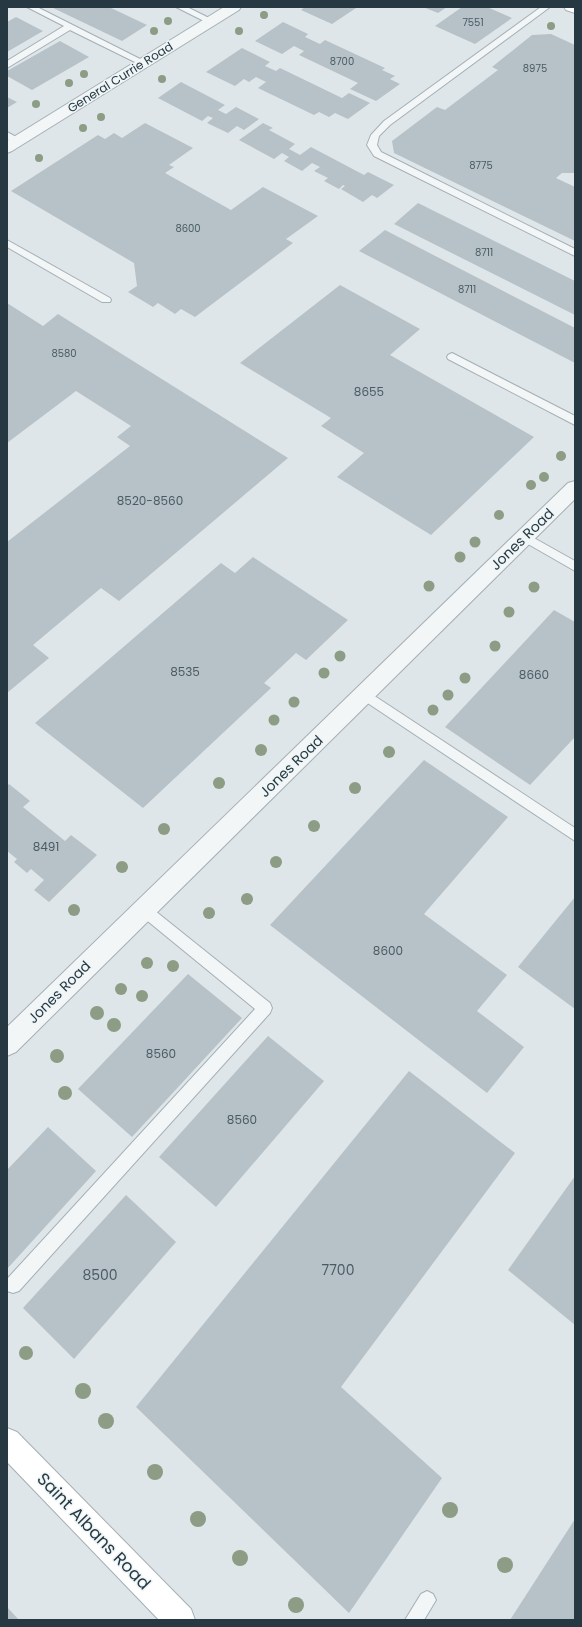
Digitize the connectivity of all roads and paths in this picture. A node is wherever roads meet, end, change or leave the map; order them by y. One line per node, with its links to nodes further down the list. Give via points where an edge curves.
1 (31, 7): 8 (lane)
2 (180, 7): 7 (lane)
3 (234, 7): 7 (street, General Currie Road)
4 (546, 7): 13 (lane, via 387,123 375,135 372,145 377,154)
5 (571, 7): 6 (street)
6 (575, 9)
7 (211, 21): 9 (street, General Currie Road)
8 (70, 26): 9 (lane); 10 (lane)
9 (144, 63): 11 (street, General Currie Road)
10 (7, 65)
11 (10, 141)
12 (7, 243): 14 (lane)
13 (575, 252)
14 (106, 300)
15 (452, 357): 16 (lane)
16 (575, 421)
17 (575, 488): 18 (street, Jones Road)
18 (525, 537): 19 (lane); 20 (street, Jones Road)
19 (575, 567)
20 (364, 694): 21 (lane); 22 (street, Jones Road)
21 (575, 835)
22 (144, 910): 23 (street, Jones Road); 24 (lane, via 265,1008)
23 (7, 1044)
24 (13, 1284)
25 (7, 1442): 27 (street, Saint Albans Road)
26 (427, 1600): 28 (lane)
27 (180, 1620)
28 (414, 1620)

